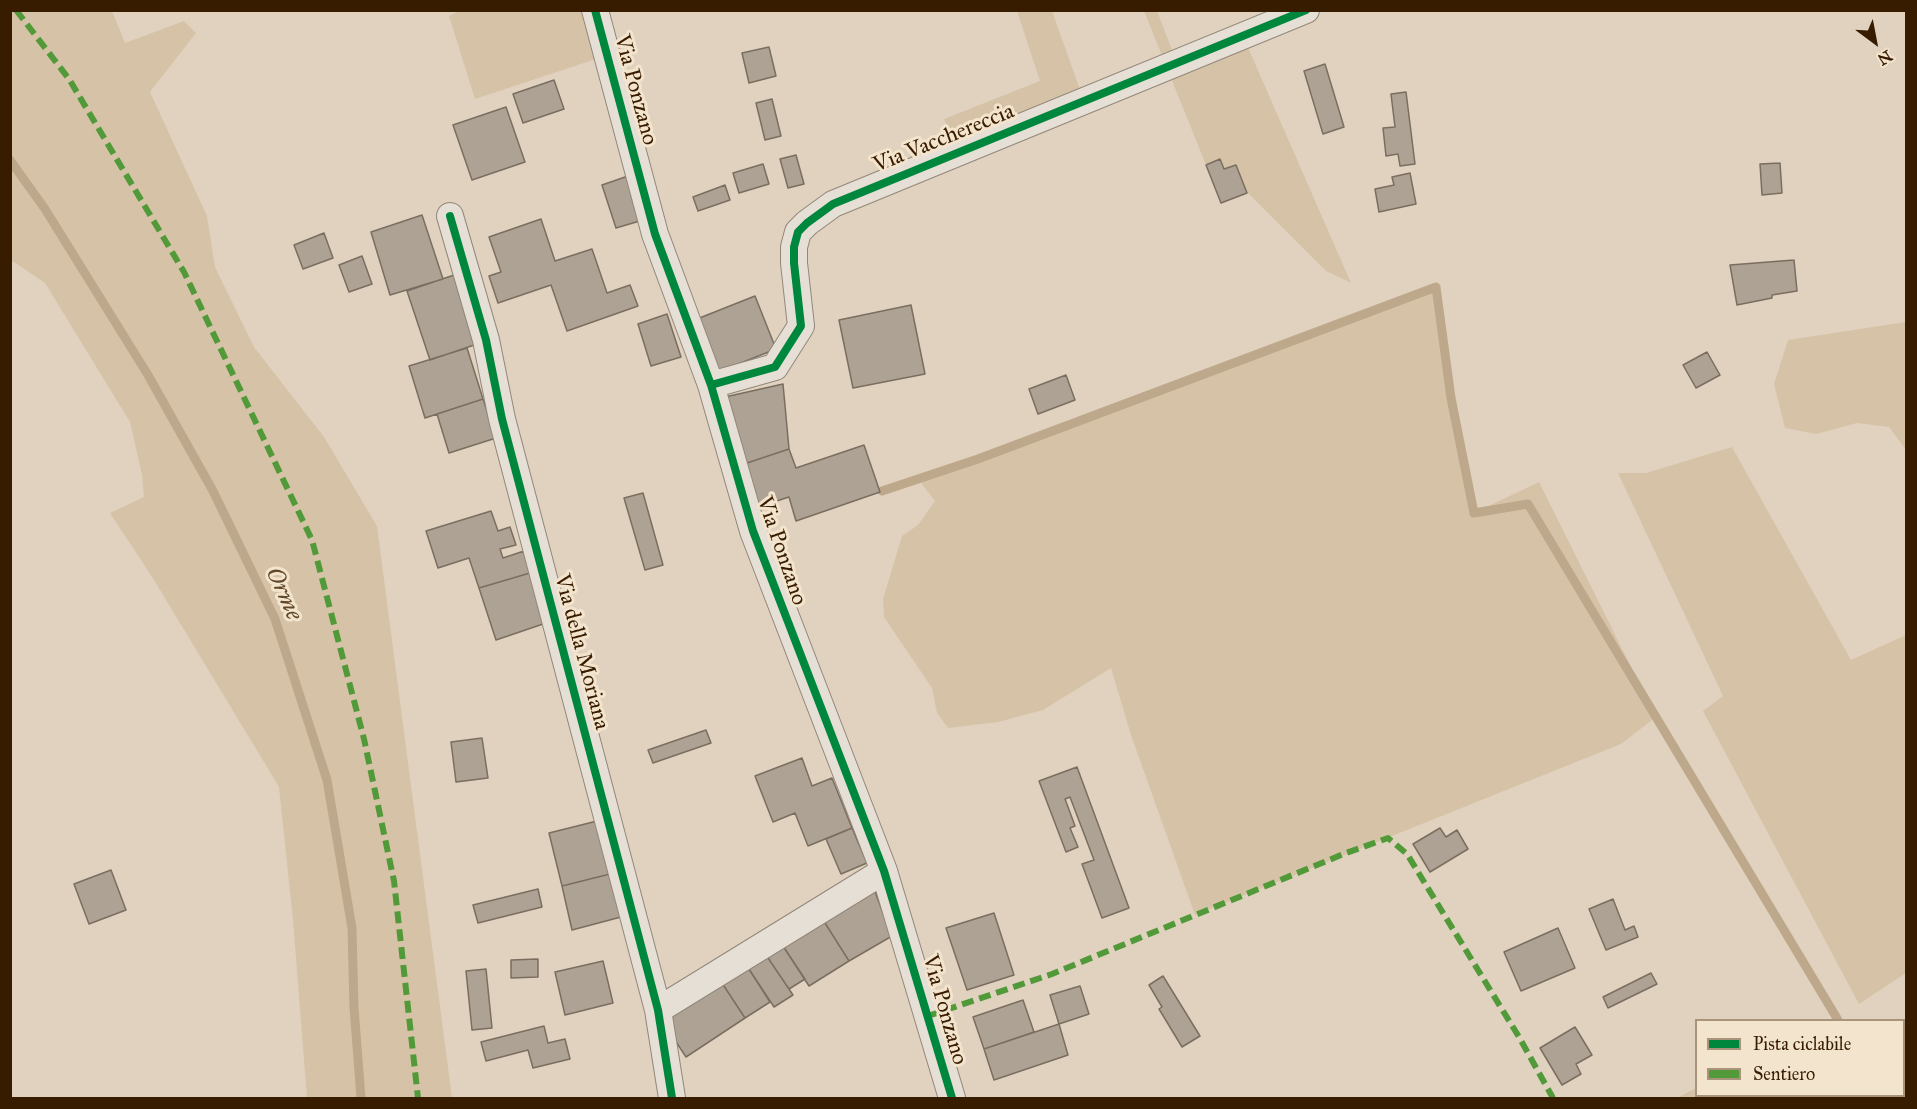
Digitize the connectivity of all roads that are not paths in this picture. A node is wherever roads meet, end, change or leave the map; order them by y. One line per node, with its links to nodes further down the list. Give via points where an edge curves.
1 (595, 10): 4 (street, Via Ponzano, via 655,234)
2 (1306, 10): 4 (street, Via Vacchereccia, via 833,204 798,232 794,263 801,326 775,367)
3 (450, 216): 6 (street, Via della Moriana, via 486,340 508,441)
4 (711, 385): 5 (street, Via Ponzano, via 753,531)
5 (884, 871): 6 (street); 8 (street, Via Ponzano)
6 (658, 1010): 7 (street, Via della Moriana)
7 (672, 1098)
8 (952, 1098)

